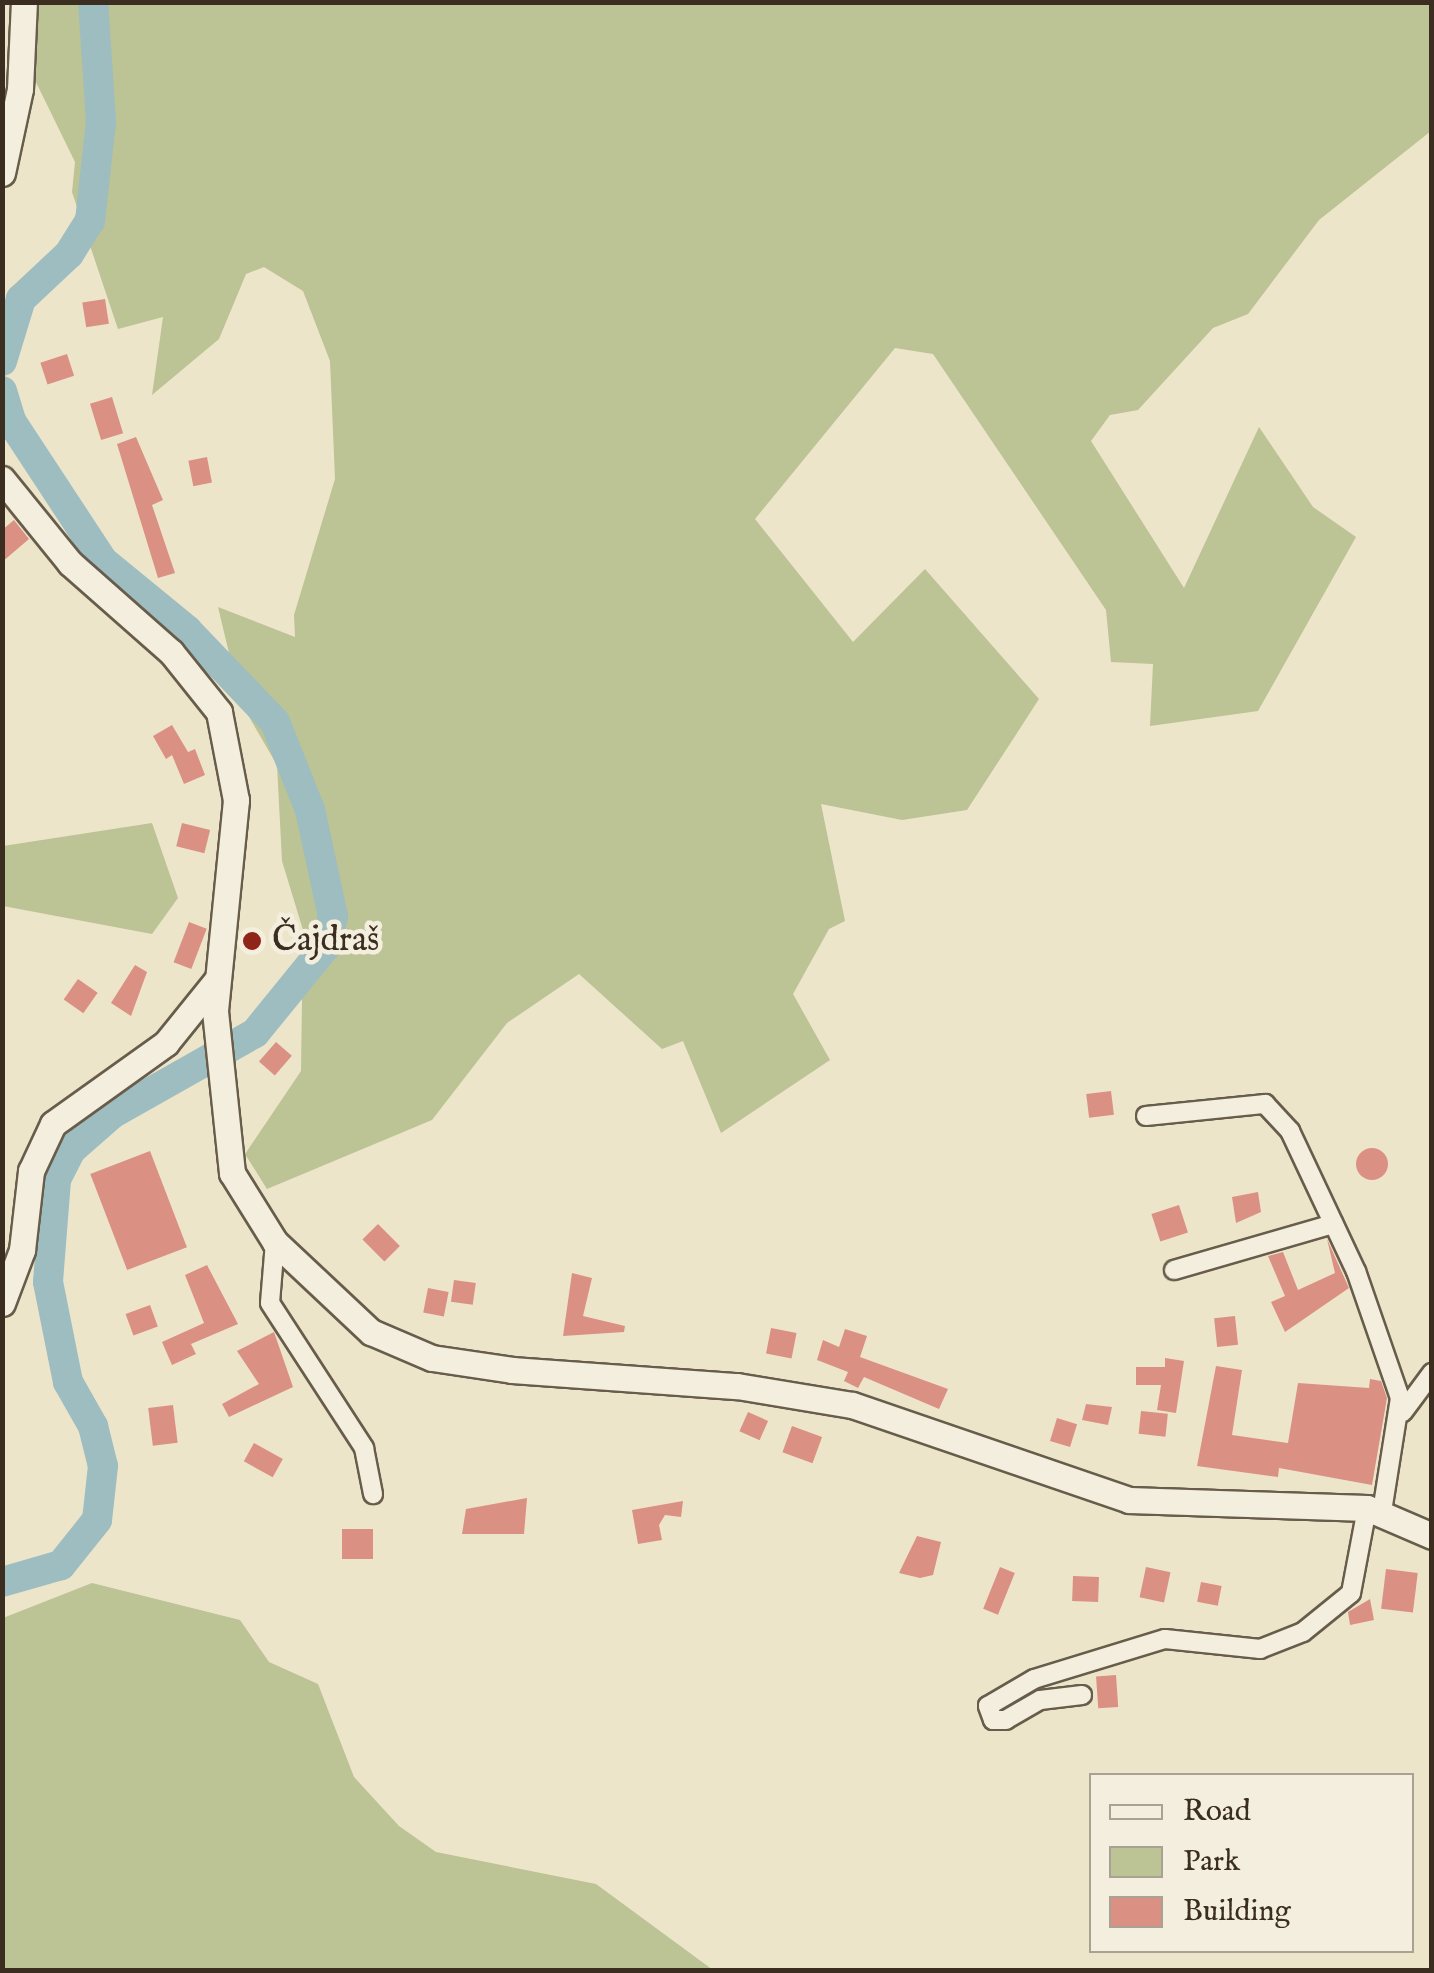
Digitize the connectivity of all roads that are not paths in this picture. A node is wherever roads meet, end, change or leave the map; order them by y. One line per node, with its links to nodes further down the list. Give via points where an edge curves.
1 (24, 2): 2 (main road, via 20,89)
2 (2, 174)
3 (2, 480): 4 (main road, via 70,562 171,652 219,712 236,800)
4 (216, 981): 7 (main road, via 218,1075 232,1173); 9 (main road, via 166,1043 53,1124 31,1171 22,1250)
5 (1146, 1116): 6 (street, via 1265,1104 1290,1131)
6 (1333, 1224): 8 (street); 11 (street)
7 (274, 1242): 12 (street, via 270,1303 364,1448); 13 (main road, via 371,1332 432,1358 611,1381 753,1388 852,1405 1129,1500)
8 (1174, 1270)
9 (2, 1303)
10 (1432, 1373): 11 (street)
11 (1403, 1412): 13 (street)
12 (373, 1494)
13 (1375, 1510): 14 (main road); 15 (street, via 1351,1593 1303,1632 1260,1649 1165,1639 1020,1684 988,1706 994,1720 1006,1720 1040,1700)
14 (1432, 1536)
15 (1082, 1695)

